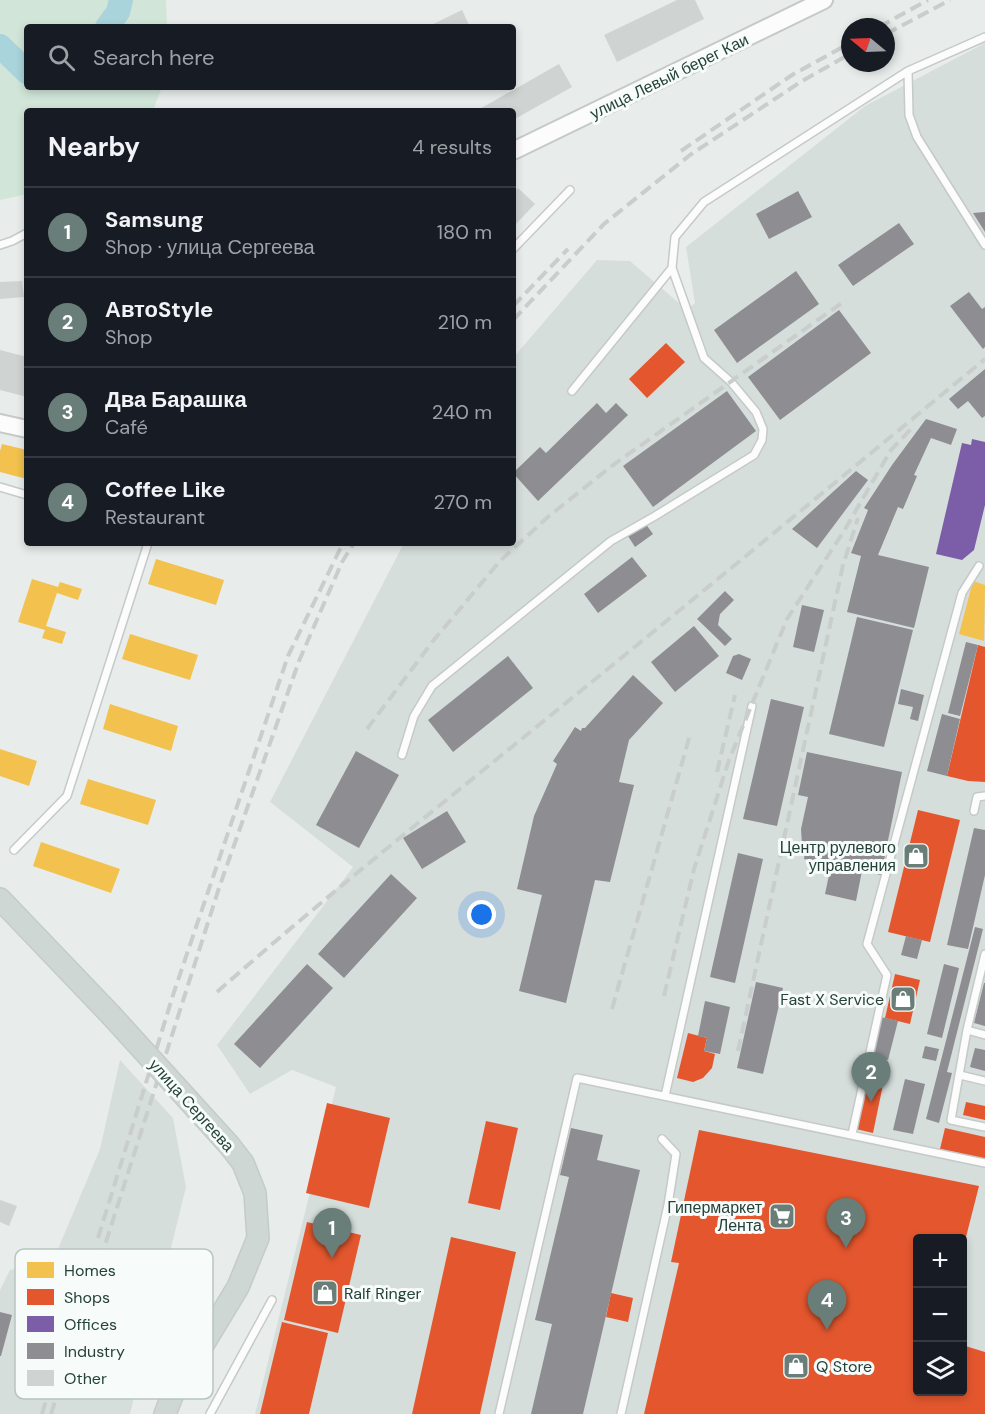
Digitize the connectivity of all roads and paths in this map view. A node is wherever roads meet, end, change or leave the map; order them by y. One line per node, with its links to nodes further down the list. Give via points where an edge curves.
1 (824, 0): 4 (street, улица Левый берег Каи)
2 (985, 37): 3 (lane)
3 (908, 71): 8 (lane, via 909,115 917,137); 10 (lane, via 704,202 675,237)
4 (516, 150)
5 (570, 190): 9 (lane)
6 (24, 234): 7 (lane)
7 (0, 244)
8 (985, 245)
9 (516, 246)
10 (672, 268): 11 (lane); 19 (lane, via 704,358 756,412 763,429 762,440 754,454 611,542 432,686 414,716)
11 (572, 391)
12 (0, 423): 13 (street)
13 (24, 428)
14 (0, 487): 15 (lane)
15 (24, 494)
16 (146, 546): 22 (lane, via 67,796)
17 (979, 566): 31 (lane, via 962,593 867,944 887,975)
18 (752, 706): 29 (lane)
19 (402, 754)
20 (985, 796): 21 (lane, via 977,797)
21 (974, 812)
22 (14, 850)
23 (0, 898): 35 (main road, улица Сергеева, bridge, via 243,1163 255,1193 258,1238 237,1287)
24 (985, 954): 25 (lane)
25 (967, 1030): 26 (lane); 27 (lane)
26 (985, 1035)
27 (960, 1075): 28 (lane); 30 (lane, via 951,1120)
28 (985, 1081)
29 (665, 1096): 31 (lane); 39 (lane, via 577,1078)
30 (985, 1127)
31 (852, 1134): 33 (lane)
32 (662, 1139): 40 (lane, via 676,1154)
33 (985, 1162)
34 (272, 1300): 38 (lane)
35 (213, 1327)
36 (171, 1399): 37 (main road, улица Сергеева, bridge)
37 (165, 1414)
38 (210, 1414)
39 (499, 1414)
40 (621, 1414)

